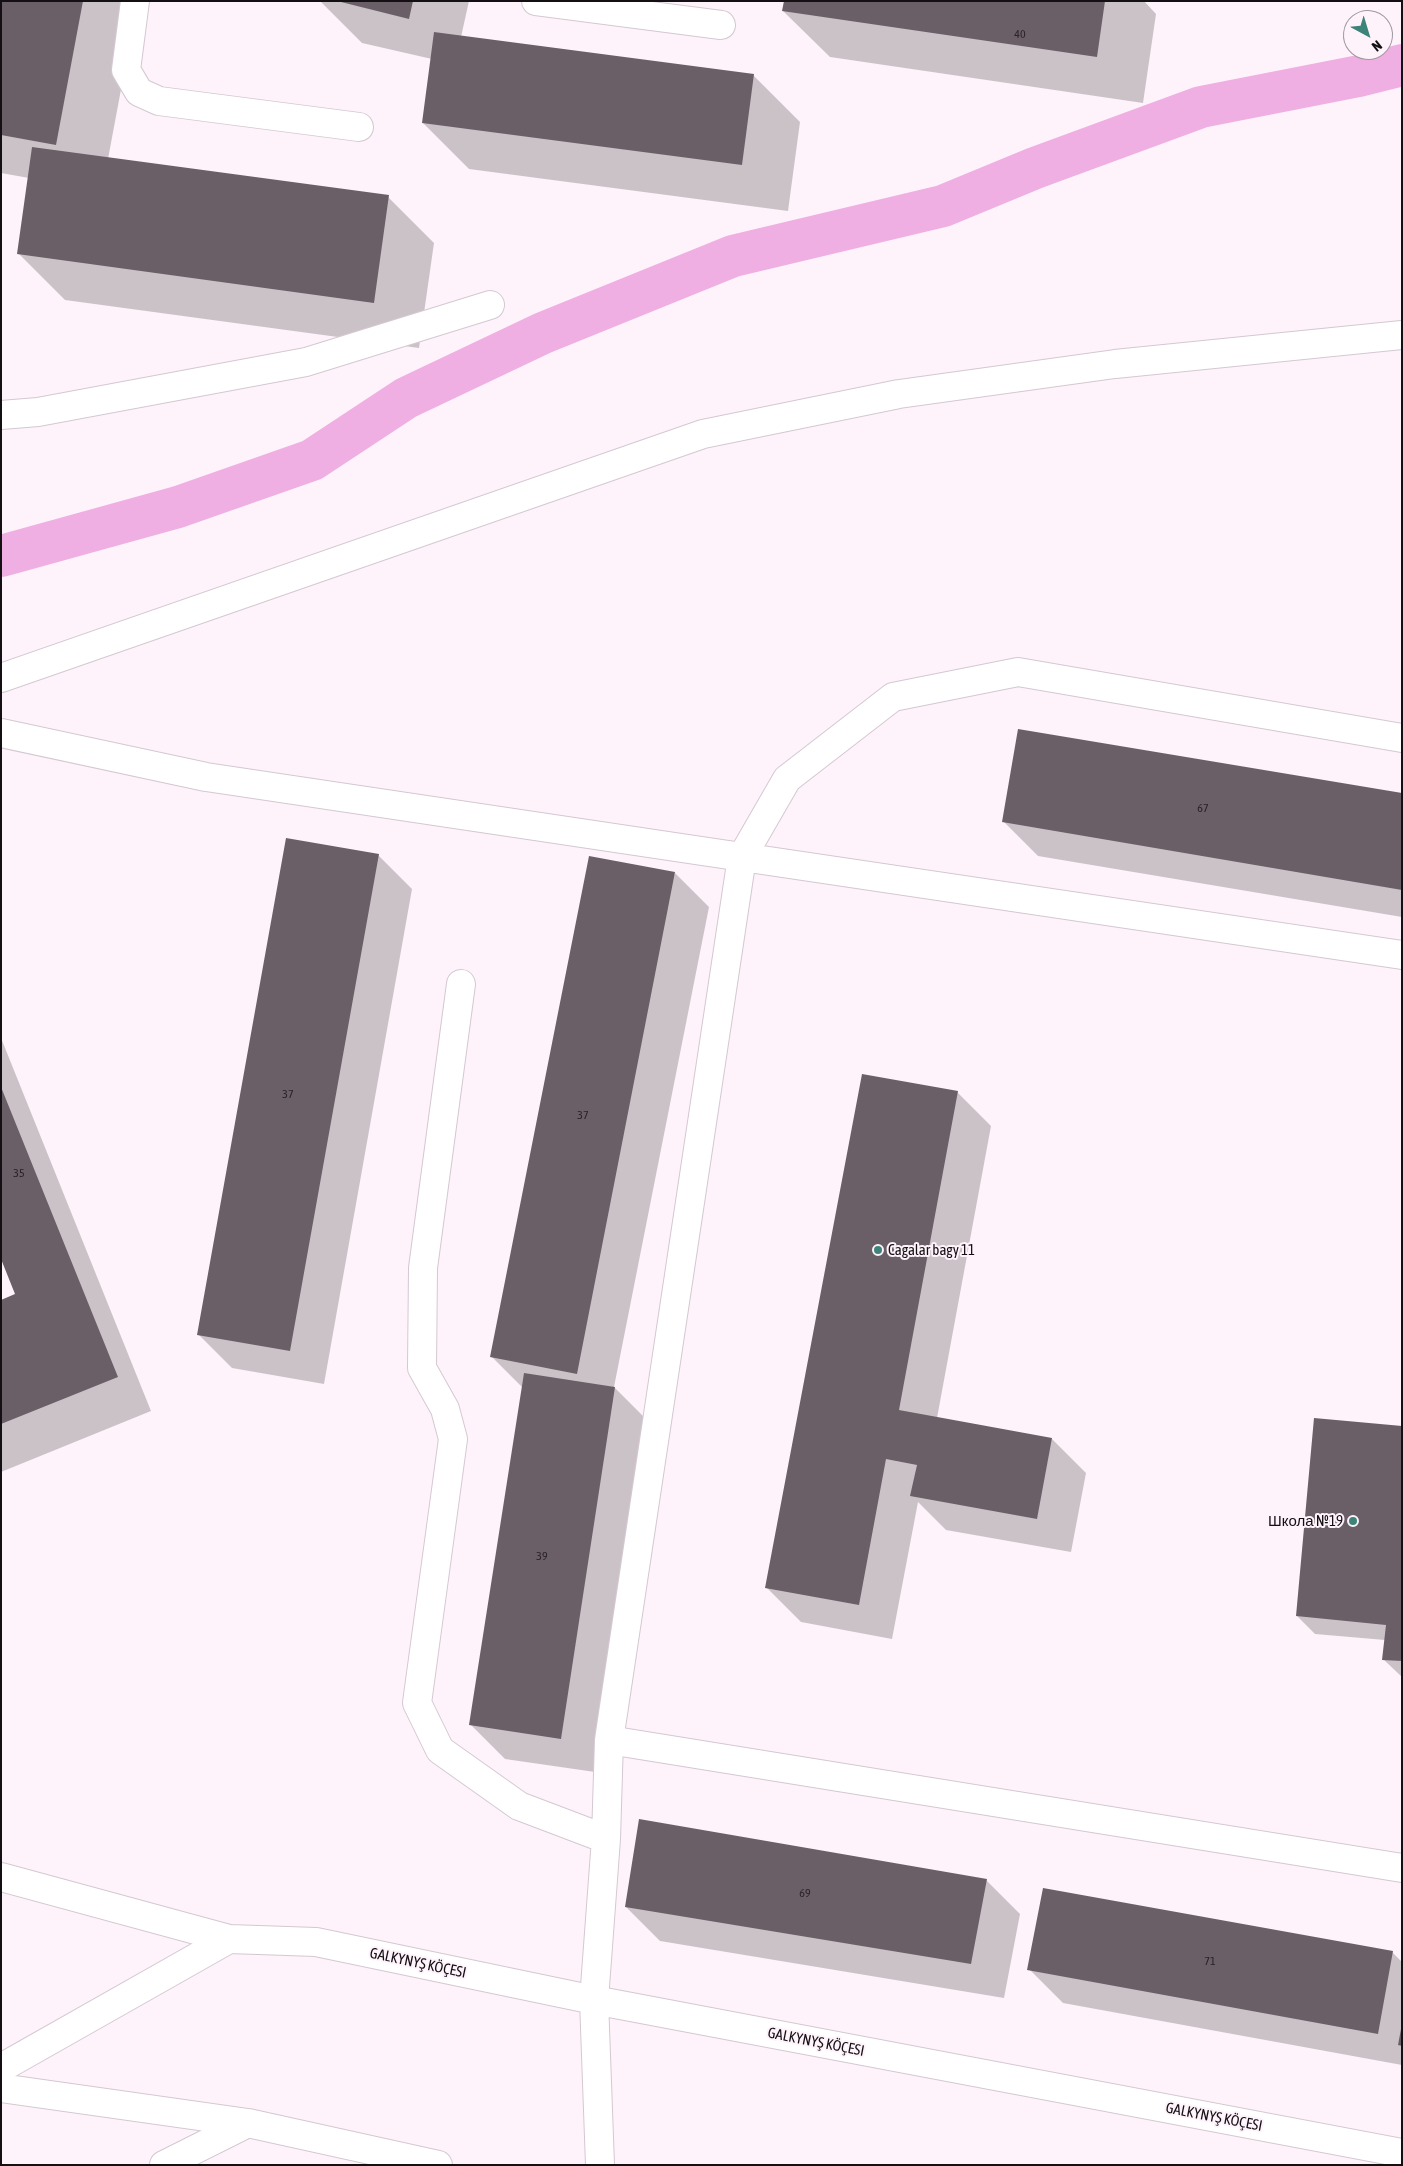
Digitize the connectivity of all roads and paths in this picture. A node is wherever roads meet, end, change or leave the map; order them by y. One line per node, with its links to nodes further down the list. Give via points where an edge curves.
1 (135, 1): 4 (street, via 126,70 139,92 159,101)
2 (536, 1): 3 (street)
3 (721, 25)
4 (359, 128)
5 (490, 305): 7 (street, via 306,362 38,412)
6 (1402, 335): 8 (street, via 1115,364 899,394 703,434)
7 (1, 415)
8 (1, 678)
9 (1, 733): 11 (street, via 206,777)
10 (1402, 738): 11 (street, via 1018,672 893,697 787,779)
11 (742, 857): 12 (street); 14 (street)
12 (1402, 955)
13 (461, 984): 15 (street, via 423,1268 422,1368 445,1409 453,1439 418,1703 440,1750 519,1806)
14 (609, 1740): 15 (street); 16 (street)
15 (606, 1839): 19 (street)
16 (1402, 1868)
17 (1, 1877): 18 (street, GALKYNYŞ KÖÇESI)
18 (229, 1938): 19 (street, GALKYNYŞ KÖÇESI, via 316,1942); 20 (street)
19 (594, 2000): 23 (street, GALKYNYŞ KÖÇESI); 26 (street)
20 (1, 2068)
21 (1, 2088): 22 (street)
22 (248, 2123): 24 (street); 25 (street)
23 (1402, 2153)
24 (164, 2165)
25 (438, 2165)
26 (600, 2165)

